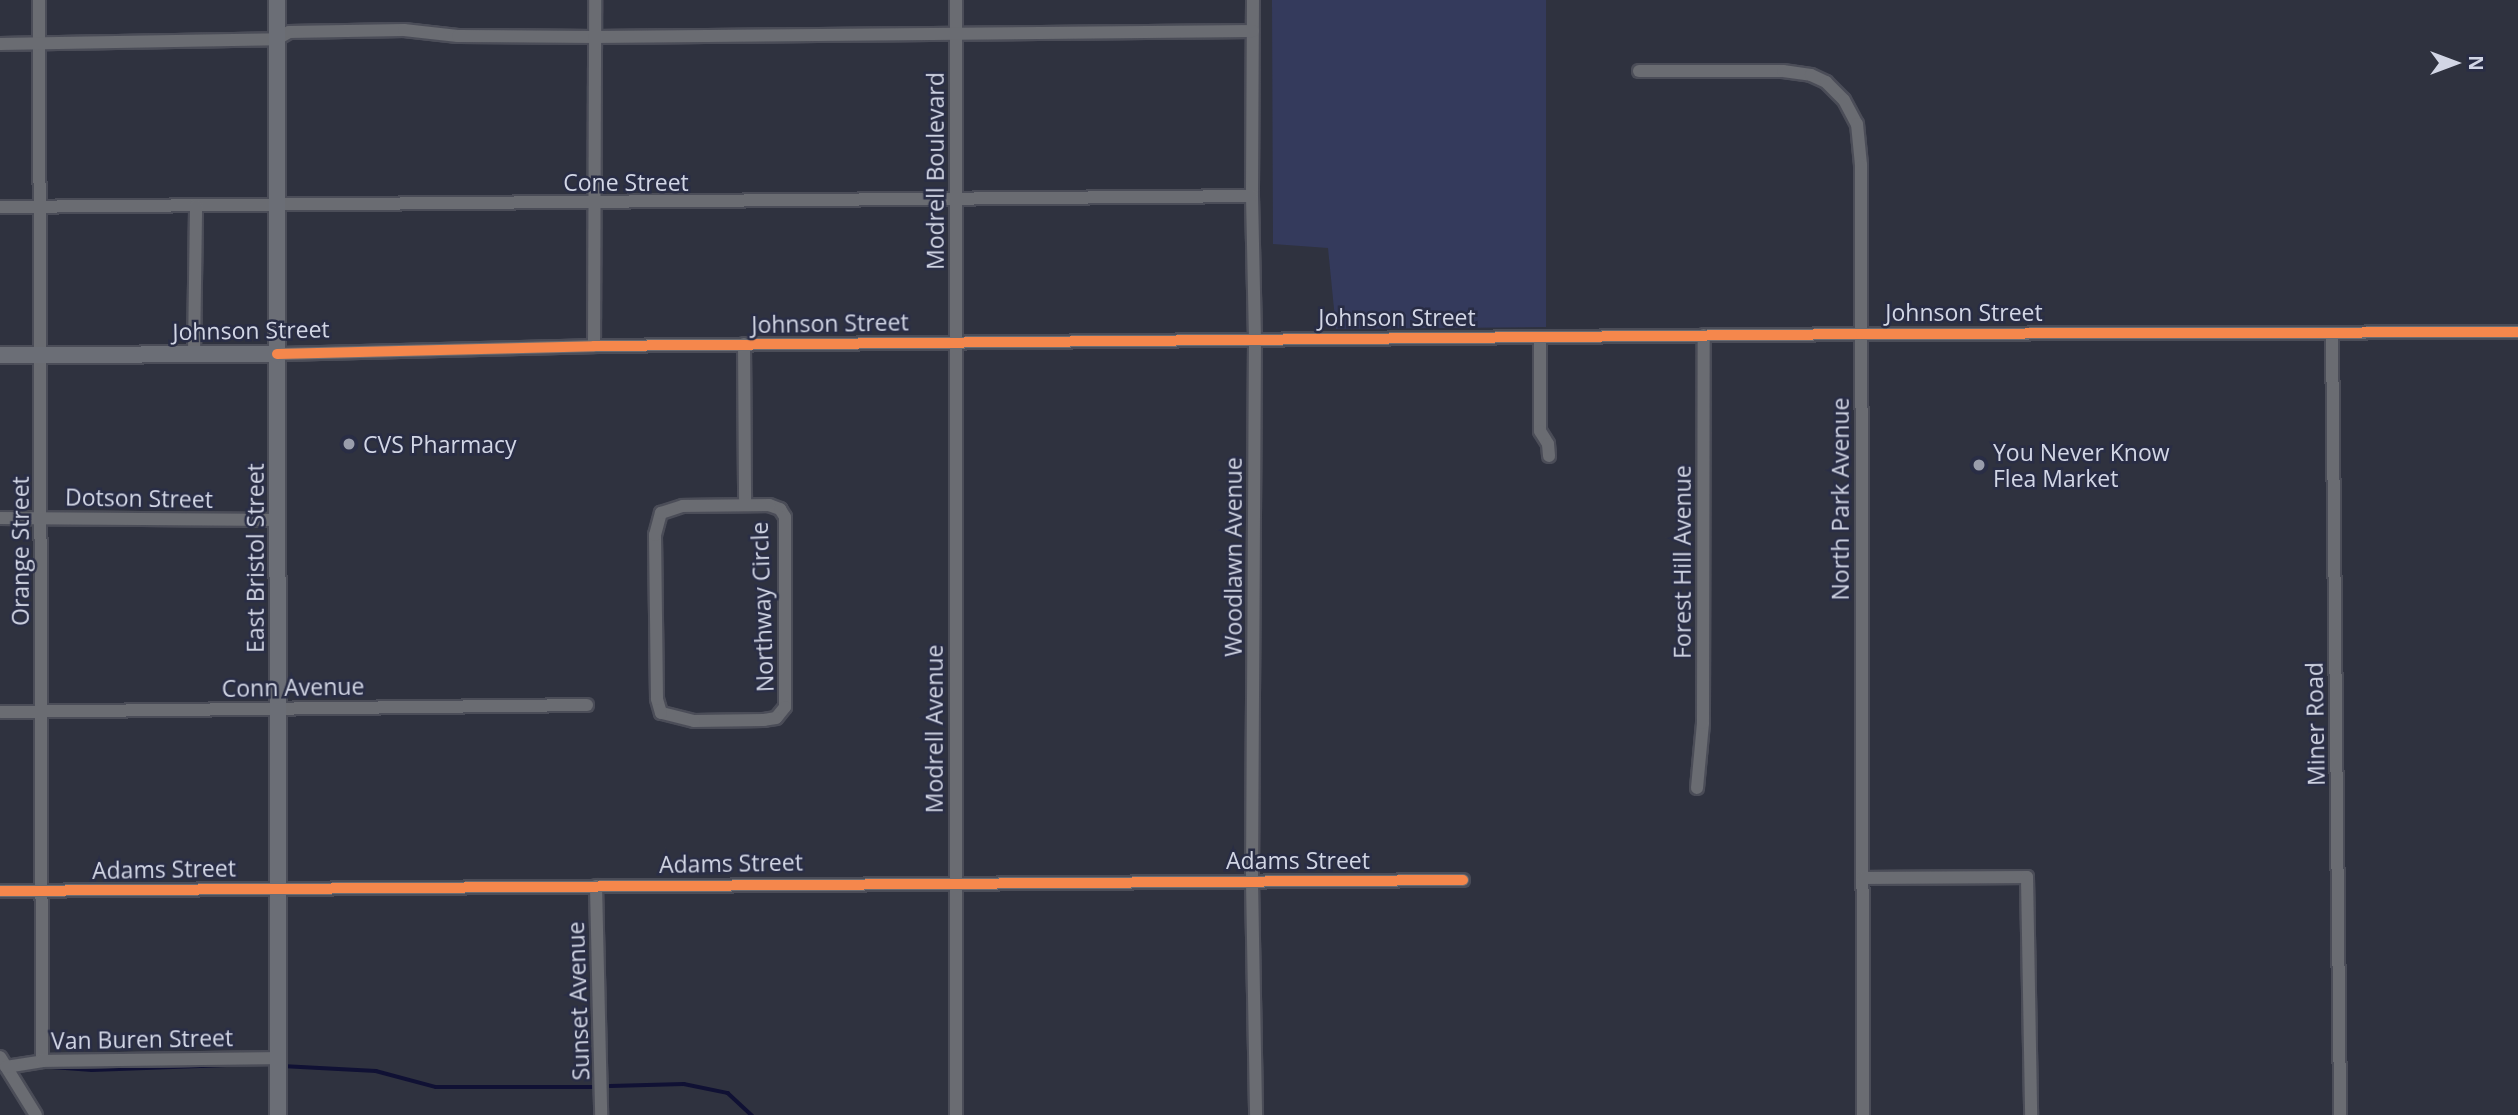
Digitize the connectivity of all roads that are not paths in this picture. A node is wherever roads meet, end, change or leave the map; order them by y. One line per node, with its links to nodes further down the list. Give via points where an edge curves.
1 (39, 0): 11 (street, Orange Street)
2 (277, 0): 9 (main road, East Bristol Street)
3 (595, 0): 8 (street)
4 (956, 0): 7 (street, Modrell Boulevard)
5 (1253, 0): 6 (street, Woodlawn Avenue)
6 (1253, 31): 7 (street); 13 (street, Woodlawn Avenue)
7 (956, 32): 8 (street); 14 (street, Modrell Boulevard)
8 (594, 37): 9 (street, via 458,36 404,30 289,32); 15 (street)
9 (277, 39): 11 (street); 19 (main road, East Bristol Street)
10 (0, 44): 11 (street)
11 (39, 44): 17 (street, Orange Street)
12 (1639, 71): 22 (street, North Park Avenue, via 1783,71 1826,82 1844,100 1857,124 1861,165)
13 (1252, 196): 14 (street, Cone Street); 25 (street, Woodlawn Avenue)
14 (956, 201): 15 (street, Cone Street); 26 (street, Modrell Boulevard)
15 (594, 203): 19 (street, Cone Street); 28 (street)
16 (0, 206): 17 (street, Cone Street)
17 (38, 206): 18 (street, Cone Street); 32 (street, Orange Street)
18 (196, 206): 19 (street, Cone Street); 29 (street)
19 (277, 206): 30 (main road, East Bristol Street)
20 (2518, 332): 21 (street, Johnson Street)
21 (2332, 333): 22 (street, Johnson Street); 61 (street, Miner Road)
22 (1861, 334): 23 (street, Johnson Street); 43 (street, North Park Avenue)
23 (1704, 335): 24 (street, Johnson Street); 42 (street, Forest Hill Avenue, via 1703,723)
24 (1539, 337): 25 (street, Johnson Street); 33 (street, via 1540,431)
25 (1255, 339): 26 (street, Johnson Street); 45 (street, Woodlawn Avenue)
26 (955, 342): 27 (street, Johnson Street); 46 (street, Modrell Avenue)
27 (744, 344): 28 (street, Johnson Street); 34 (street)
28 (594, 346): 30 (street, Johnson Street)
29 (194, 354): 30 (main road, Johnson Street); 32 (main road, Johnson Street)
30 (277, 354): 37 (main road, East Bristol Street)
31 (0, 355): 32 (main road, Johnson Street)
32 (40, 355): 35 (street, Orange Street)
33 (1549, 456)
34 (745, 505): 34 (street, Northway Circle, via 769,505 785,517 785,707 776,718 764,720 679,720 661,713 656,699 656,522 670,508)
35 (41, 517): 36 (street, Dotson Street); 37 (street, Dotson Street); 41 (street, Orange Street)
36 (0, 518)
37 (278, 520): 39 (main road, East Bristol Street)
38 (587, 705): 39 (street, Conn Avenue)
39 (278, 709): 41 (street, Conn Avenue); 48 (main road, East Bristol Street)
40 (0, 712): 41 (street, Conn Avenue)
41 (42, 713): 50 (street, Orange Street)
42 (1697, 788)
43 (1863, 878): 59 (street, North Park Avenue); 60 (street, via 2026,877)
44 (1463, 880): 45 (street, Adams Street)
45 (1252, 881): 46 (street, Adams Street); 58 (street, Woodlawn Avenue)
46 (955, 882): 47 (street, Adams Street); 57 (street, Modrell Avenue)
47 (596, 886): 48 (street, Adams Street); 56 (street, Sunset Avenue)
48 (279, 888): 50 (street, Adams Street); 51 (main road, East Bristol Street)
49 (0, 891): 50 (street, Adams Street)
50 (42, 891): 52 (street, Orange Street)
51 (279, 1058): 52 (street, Van Buren Street); 55 (main road, East Bristol Street)
52 (42, 1060): 53 (street, Van Buren Street)
53 (3, 1062): 54 (street)
54 (36, 1115)
55 (278, 1115)
56 (601, 1115)
57 (956, 1115)
58 (1256, 1115)
59 (1863, 1115)
60 (2031, 1115)
61 (2340, 1115)

